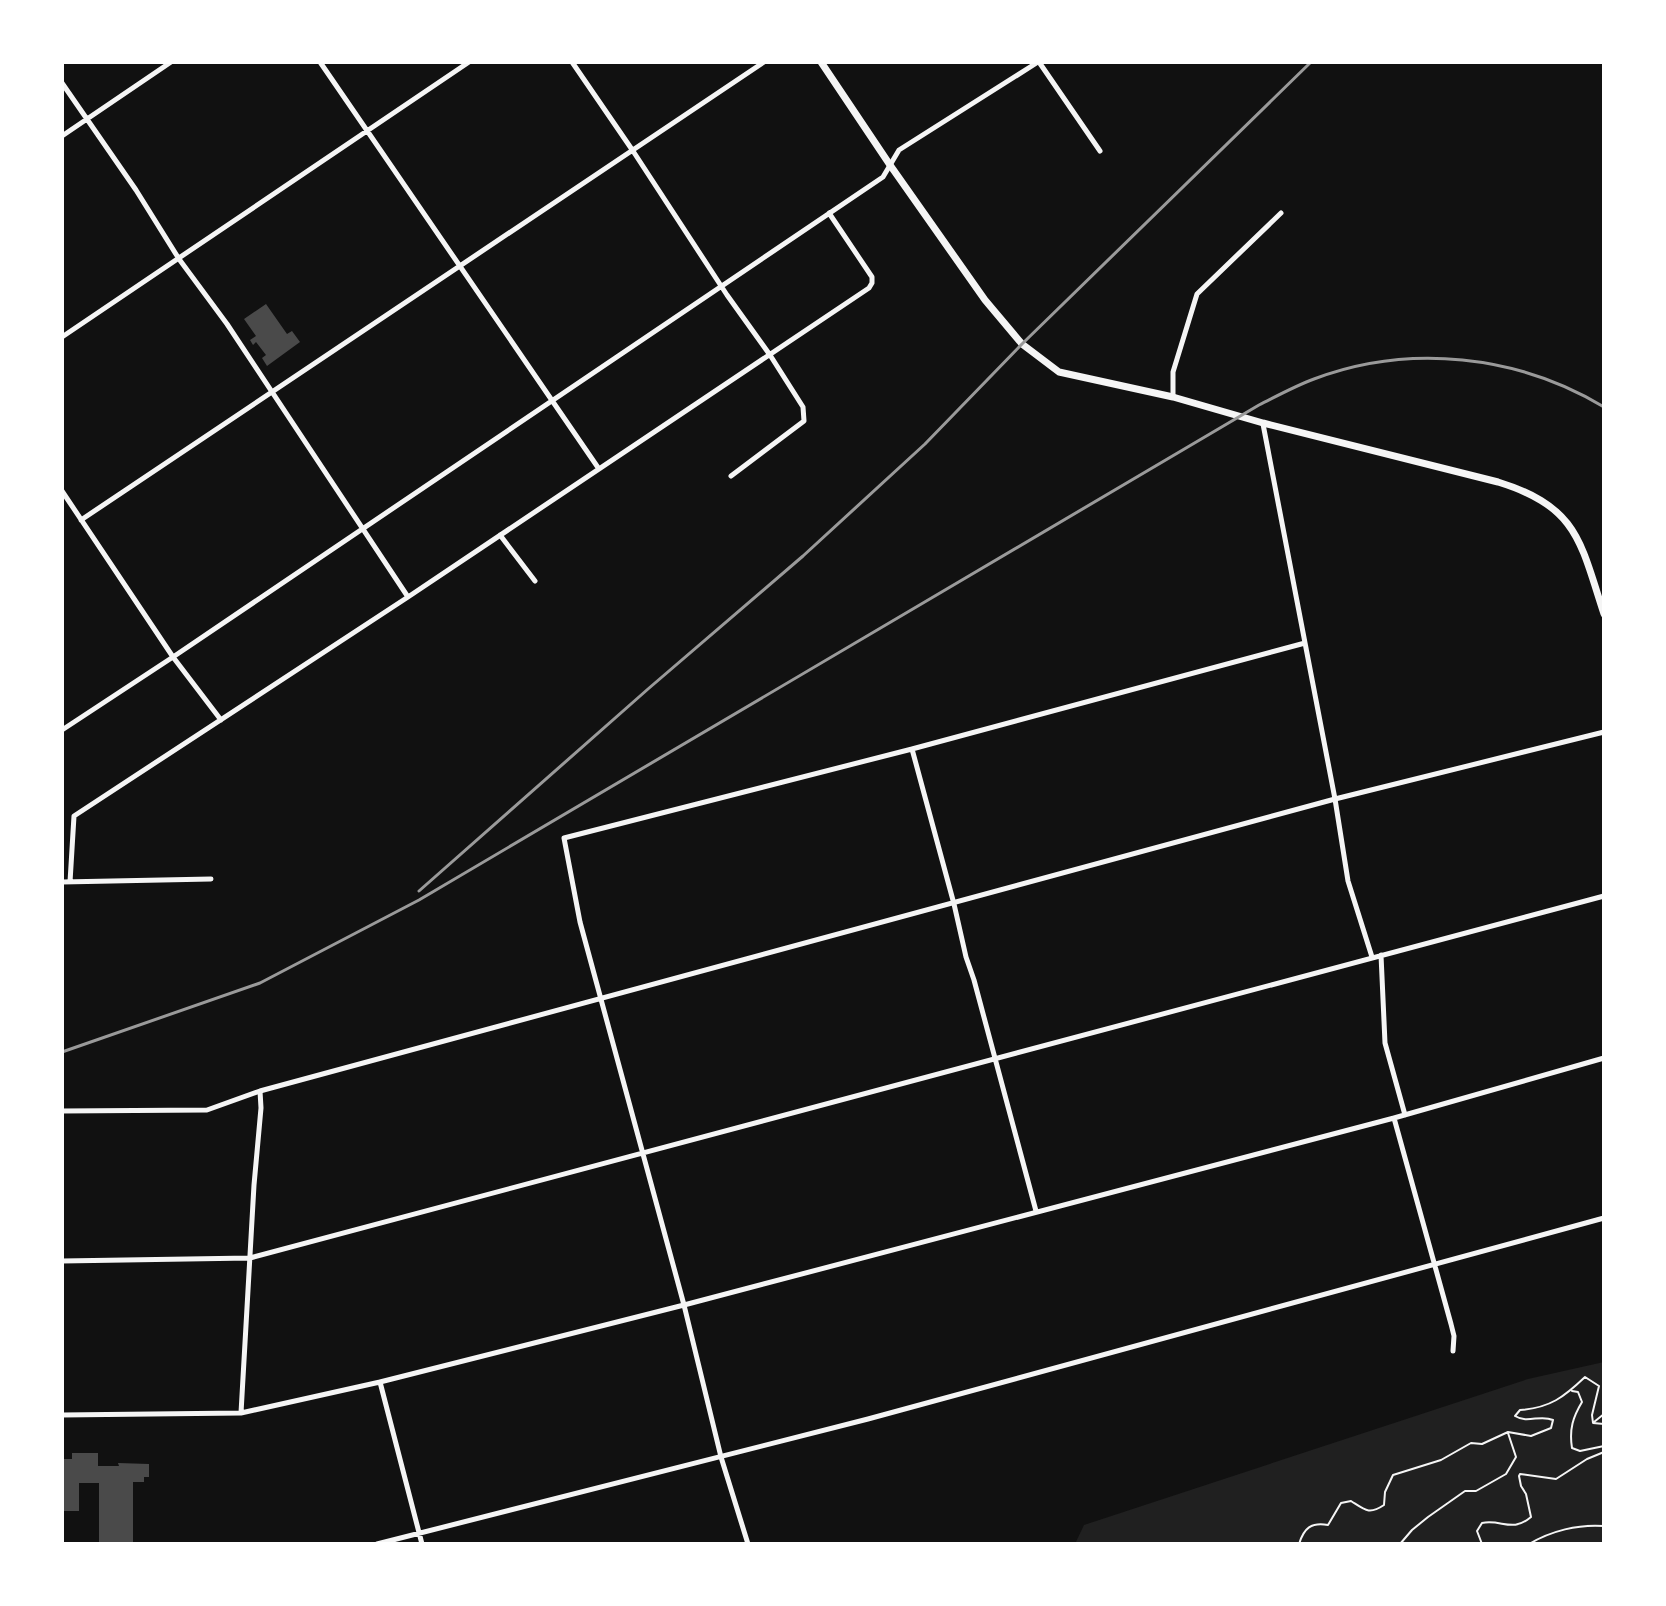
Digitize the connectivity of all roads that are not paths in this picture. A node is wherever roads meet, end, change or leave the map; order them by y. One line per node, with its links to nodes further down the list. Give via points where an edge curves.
1 (171, 62): 9 (street)
2 (320, 62): 10 (street)
3 (469, 62): 10 (street)
4 (572, 62): 12 (street)
5 (764, 62): 12 (street)
6 (821, 62): 14 (main road)
7 (1038, 62): 13 (street); 14 (street, via 899,150)
8 (62, 83): 9 (street)
9 (87, 119): 11 (street); 17 (street)
10 (367, 131): 17 (street); 18 (street)
11 (62, 136)
12 (633, 151): 18 (street); 19 (street)
13 (1100, 151)
14 (890, 165): 15 (street, via 883,177); 23 (main road, via 1022,344 1059,372)
15 (829, 213): 19 (street); 21 (street, via 872,283)
16 (1281, 213): 23 (street, via 1197,294 1173,372)
17 (179, 259): 20 (street); 22 (street)
18 (460, 266): 22 (street); 24 (street)
19 (722, 287): 21 (street); 24 (street)
20 (62, 337)
21 (770, 355): 26 (street); 27 (street, via 803,407 804,421)
22 (272, 393): 29 (street); 30 (street)
23 (1173, 397): 25 (main road)
24 (552, 402): 26 (street); 30 (street)
25 (1263, 423): 34 (main road, via 1498,482 1541,499 1562,515 1579,540); 35 (street)
26 (599, 469): 31 (street)
27 (731, 476)
28 (62, 491): 29 (street)
29 (81, 520): 36 (street)
30 (363, 530): 33 (street); 36 (street)
31 (500, 535): 32 (street); 33 (street)
32 (535, 581)
33 (408, 597): 37 (street)
34 (1604, 614)
35 (1305, 643): 40 (street); 41 (street)
36 (173, 657): 37 (street); 38 (street)
37 (221, 720): 44 (street, via 74,816)
38 (62, 730)
39 (1604, 732): 41 (street)
40 (912, 749): 46 (street); 49 (street, via 564,838)
41 (1335, 799): 46 (street); 48 (street, via 1348,881)
42 (211, 879): 44 (street)
43 (62, 882): 44 (street)
44 (70, 882)
45 (1604, 896): 47 (street)
46 (954, 904): 49 (street); 51 (street)
47 (1381, 955): 48 (street); 54 (street, via 1385,1043)
48 (1372, 957): 51 (street)
49 (601, 998): 52 (street); 56 (street)
50 (1604, 1058): 54 (street)
51 (995, 1059): 56 (street); 57 (street)
52 (260, 1091): 53 (street, via 207,1110); 59 (street)
53 (62, 1111)
54 (1405, 1115): 55 (street)
55 (1394, 1118): 57 (street); 61 (street)
56 (642, 1153): 59 (street); 62 (street)
57 (1036, 1212): 62 (street)
58 (1604, 1218): 61 (street)
59 (250, 1258): 60 (street); 65 (street)
60 (62, 1261)
61 (1434, 1265): 63 (street, via 1454,1336); 67 (street)
62 (684, 1305): 64 (street); 67 (street)
63 (1453, 1351)
64 (380, 1382): 65 (street); 68 (street)
65 (241, 1413): 66 (street)
66 (62, 1415)
67 (721, 1457): 68 (street); 71 (street)
68 (419, 1534): 69 (street); 70 (street)
69 (377, 1544)
70 (422, 1544)
71 (748, 1544)

